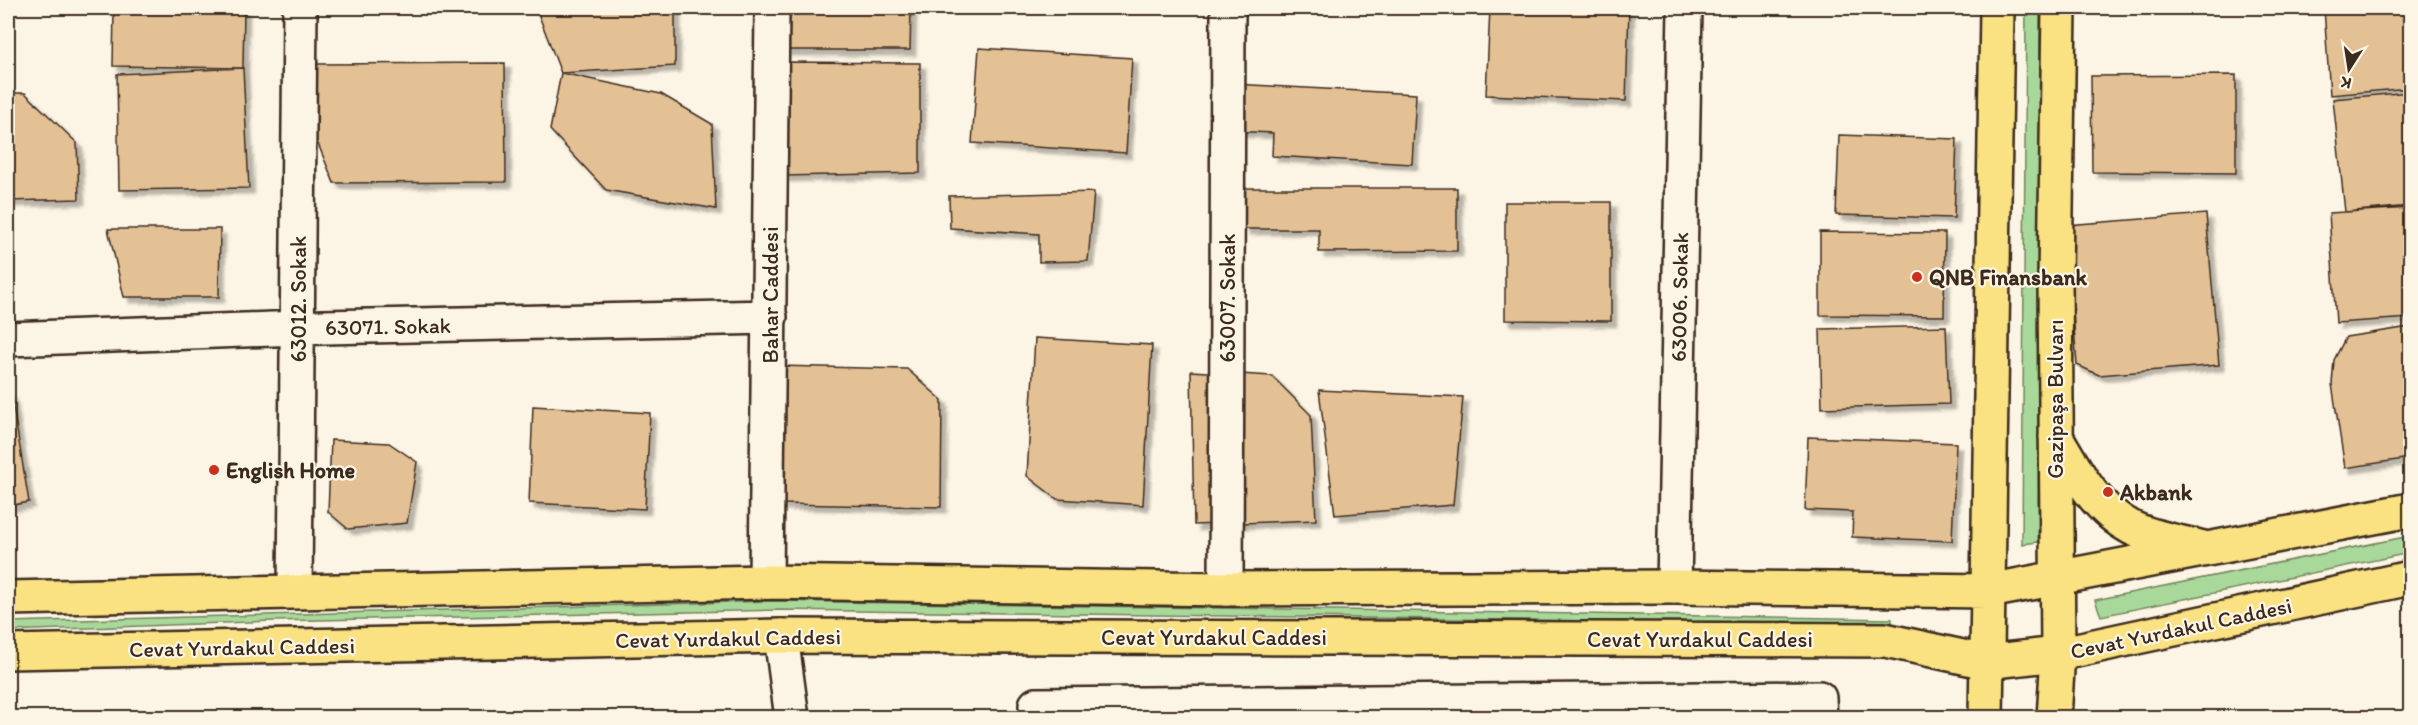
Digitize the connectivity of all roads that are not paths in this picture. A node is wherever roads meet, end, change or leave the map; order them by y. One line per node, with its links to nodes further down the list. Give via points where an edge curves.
1 (300, 8): 8 (street, 63012. Sokak)
2 (772, 8): 7 (street, Bahar Caddesi)
3 (1228, 8): 17 (street, 63007. Sokak)
4 (1685, 8): 16 (street, 63006. Sokak)
5 (1997, 8): 19 (main road)
6 (2059, 8): 10 (main road, Gazipaşa Bulvarı)
7 (770, 317): 8 (street, 63071. Sokak); 15 (street, Bahar Caddesi)
8 (298, 328): 9 (street, 63071. Sokak); 18 (street, 63012. Sokak)
9 (8, 339)
10 (2055, 435): 12 (main road, via 2080,478 2109,514 2133,529); 14 (main road, Gazipaşa Bulvarı)
11 (2410, 510): 12 (main road)
12 (2210, 549): 14 (main road)
13 (2410, 578): 23 (main road, Cevat Yurdakul Caddesi)
14 (2056, 580): 19 (main road); 23 (main road, Gazipaşa Bulvarı)
15 (766, 582): 17 (main road); 18 (main road)
16 (1674, 588): 17 (main road); 19 (main road)
17 (1226, 589)
18 (295, 591): 20 (main road)
19 (1989, 591): 24 (main road)
20 (8, 598)
21 (781, 636): 22 (main road, Cevat Yurdakul Caddesi); 24 (main road, Cevat Yurdakul Caddesi, via 1885,640); 25 (street)
22 (8, 652)
23 (2058, 654): 24 (main road, Cevat Yurdakul Caddesi); 29 (main road, Gazipaşa Bulvarı)
24 (1986, 662): 28 (main road)
25 (792, 717)
26 (1037, 717): 27 (street, via 1036,705 1819,698)
27 (1820, 717)
28 (1986, 717)
29 (2054, 717)

